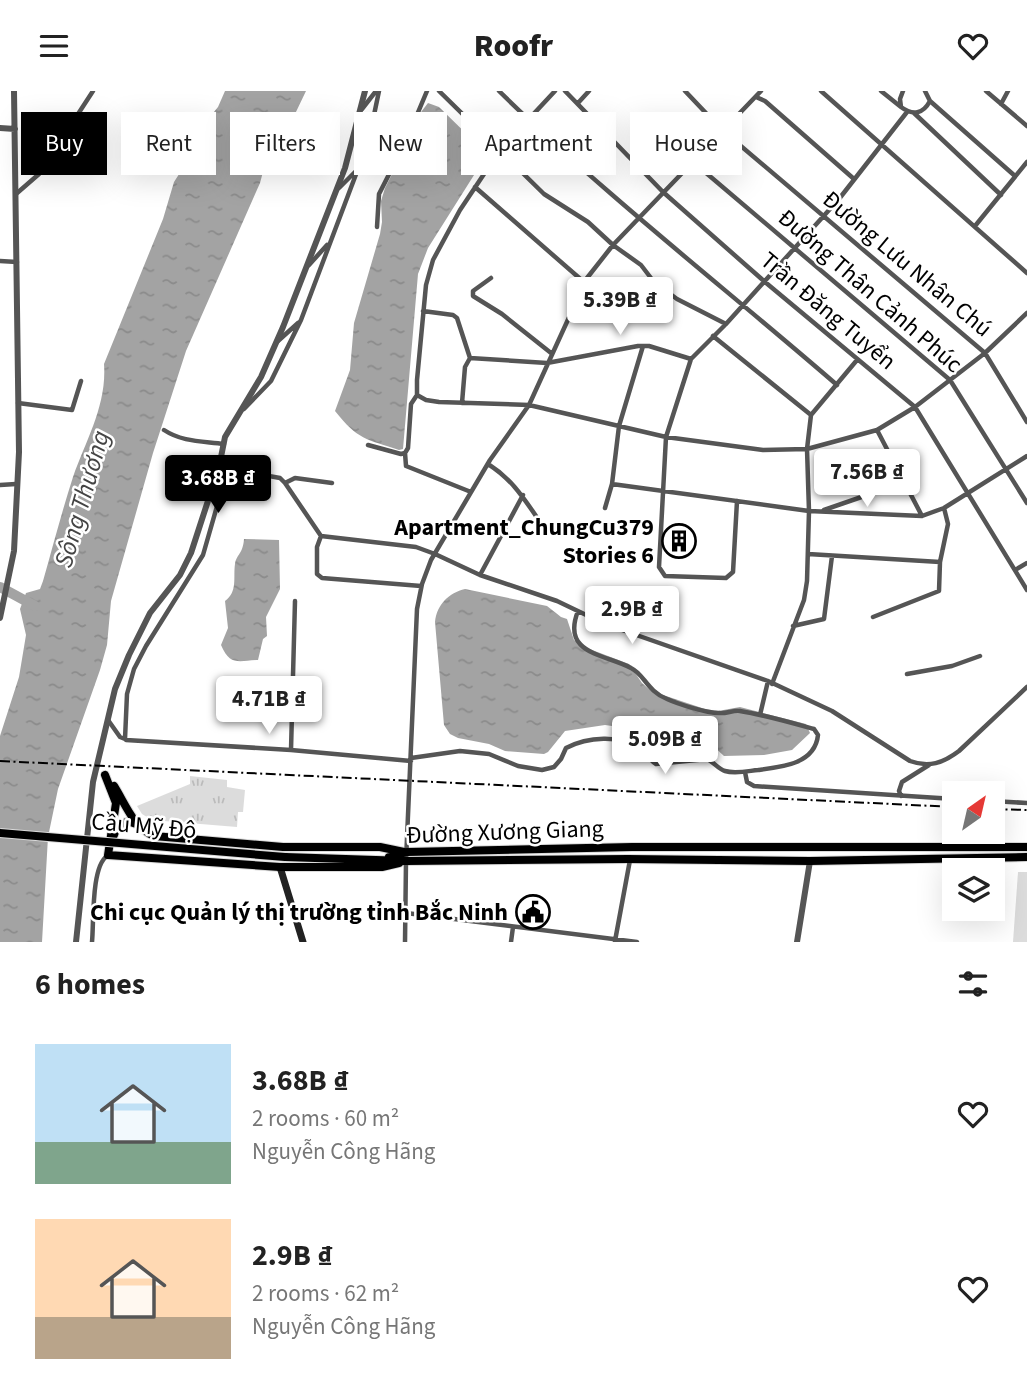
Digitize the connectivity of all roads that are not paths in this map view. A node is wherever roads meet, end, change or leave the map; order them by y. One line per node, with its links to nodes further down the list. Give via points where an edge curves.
1 (14, 91): 35 (street)
2 (93, 91): 51 (street, via 39,174)
3 (365, 91): 24 (street)
4 (377, 91): 24 (street); 26 (street)
5 (427, 91): 56 (street, via 379,194)
6 (439, 91): 27 (street)
7 (499, 91): 28 (street)
8 (555, 91): 29 (street)
9 (565, 91): 21 (street, Trần Đăng Tuyển)
10 (589, 91): 21 (street)
11 (685, 91): 30 (street, Đường Lưu Nhân Chú)
12 (761, 91): 19 (street)
13 (821, 91): 36 (street)
14 (881, 91): 23 (street)
15 (903, 91): 23 (street)
16 (925, 91): 20 (street)
17 (986, 91): 22 (street)
18 (1007, 91): 22 (street)
19 (755, 97): 31 (street); 47 (street)
20 (930, 101): 32 (street, via 923,111); 46 (street)
21 (578, 103): 50 (street, Trần Đăng Tuyển)
22 (1000, 104): 33 (street)
23 (901, 107): 25 (street)
24 (362, 109): 49 (street)
25 (907, 111): 32 (street); 36 (street)
26 (374, 112)
27 (461, 112)
28 (520, 112)
29 (535, 112)
30 (705, 112)
31 (739, 112)
32 (914, 113): 52 (street)
33 (1027, 127)
34 (0, 128): 35 (street)
35 (15, 129): 51 (street)
36 (881, 145): 47 (street); 55 (street)
37 (742, 147): 53 (street, Đường Lưu Nhân Chú)
38 (1027, 162): 46 (street)
39 (354, 173): 49 (street)
40 (356, 175): 57 (street)
41 (483, 175): 48 (street)
42 (525, 175): 58 (street)
43 (590, 175): 54 (street)
44 (679, 175): 50 (street)
45 (709, 175): 59 (street, Đường Thân Cảnh Phúc)
46 (1015, 176): 52 (street)
47 (855, 179): 53 (street)
48 (475, 187): 66 (street); 68 (street, via 433,260)
49 (336, 191): 62 (street)
50 (663, 192): 54 (street); 65 (street, Trần Đăng Tuyển)
51 (16, 194): 61 (street)
52 (1001, 195): 55 (street)
53 (823, 216): 59 (street); 76 (street, Đường Lưu Nhân Chú)
54 (639, 218): 58 (street); 67 (street)
55 (975, 226): 63 (street)
56 (377, 227)
57 (331, 241): 62 (street); 70 (street)
58 (613, 245): 66 (street); 71 (street, via 677,299)
59 (795, 247): 65 (street); 81 (street, Đường Thân Cảnh Phúc)
60 (0, 261): 61 (street)
61 (17, 262): 85 (street)
62 (306, 268): 73 (street)
63 (1027, 273)
64 (491, 278): 75 (street, via 473,291 473,296)
65 (765, 282): 67 (street); 79 (street, Trần Đăng Tuyển)
66 (585, 283): 75 (street)
67 (744, 304): 71 (street); 83 (street)
68 (423, 310): 77 (street, via 457,318); 84 (street)
69 (1027, 313): 76 (street)
70 (301, 320): 73 (street); 89 (street, via 271,381)
71 (726, 324): 72 (street)
72 (713, 336): 78 (street); 90 (street)
73 (275, 344): 89 (street)
74 (643, 346): 78 (street); 80 (street); 92 (street)
75 (551, 353): 80 (street)
76 (985, 353): 81 (street); 91 (street, Đường Lưu Nhân Chú)
77 (470, 358): 80 (street); 86 (street)
78 (691, 359): 95 (street)
79 (858, 360): 83 (street); 88 (street, Trần Đăng Tuyển)
80 (547, 363): 87 (street)
81 (950, 380): 88 (street); 104 (street, Đường Thân Cảnh Phúc)
82 (81, 381): 85 (street, via 72,410)
83 (837, 385): 90 (street)
84 (417, 395): 86 (street); 99 (street, via 411,404)
85 (18, 403): 108 (street)
86 (462, 403): 87 (street)
87 (529, 405): 92 (street); 101 (street)
88 (915, 407): 94 (street); 113 (street, Trần Đăng Tuyển)
89 (242, 410): 96 (street)
90 (811, 415): 98 (street)
91 (1027, 422)
92 (619, 426): 95 (street); 109 (street)
93 (164, 430): 96 (street, via 175,438)
94 (877, 430): 98 (street); 106 (street)
95 (666, 437): 98 (street, via 763,450); 111 (street)
96 (223, 444): 102 (street)
97 (368, 445): 99 (street)
98 (807, 449): 119 (street)
99 (405, 453): 112 (street, via 406,466)
100 (1027, 456): 104 (street)
101 (488, 464): 112 (street); 114 (street)
102 (219, 467): 103 (street); 143 (street, via 191,553 129,655)
103 (228, 468): 105 (street); 144 (street, via 202,555 134,669 127,694)
104 (1005, 469): 113 (street); 116 (street, Đường Thân Cảnh Phúc)
105 (285, 482): 107 (street, via 295,478); 123 (street)
106 (905, 482): 120 (street); 122 (street)
107 (332, 483)
108 (16, 484): 110 (street); 136 (street, via 15,551)
109 (612, 484): 111 (street); 117 (street)
110 (0, 485)
111 (663, 491): 115 (street); 115 (street, via 659,567 664,576 730,576)
112 (471, 492): 124 (street)
113 (967, 492): 118 (street); 129 (street, Trần Đăng Tuyển)
114 (523, 495): 121 (street); 130 (street)
115 (737, 501): 119 (street)
116 (1027, 503)
117 (605, 508)
118 (944, 508): 122 (street); 127 (street, via 948,524)
119 (809, 511): 120 (street); 125 (street)
120 (820, 512): 122 (street)
121 (536, 516)
122 (922, 516)
123 (321, 536): 124 (street, via 416,547); 131 (street, via 316,562 321,578)
124 (435, 554): 130 (street); 131 (street)
125 (808, 554): 126 (street); 137 (street, via 804,600)
126 (832, 556): 127 (street); 137 (street, via 824,619)
127 (940, 562): 135 (street, via 939,591)
128 (1027, 563): 129 (street)
129 (1015, 570): 132 (street, Trần Đăng Tuyển)
130 (480, 575): 134 (street)
131 (421, 586): 146 (street)
132 (1027, 590)
133 (295, 601): 145 (street)
134 (578, 611): 140 (street); 142 (street, via 573,627 580,645 633,668 651,690 667,700 718,714)
135 (873, 617)
136 (0, 618)
137 (793, 626): 140 (street)
138 (980, 656): 139 (street)
139 (907, 674)
140 (770, 683): 142 (street); 147 (street, via 832,711 910,761)
141 (1027, 687): 147 (street, via 959,751)
142 (760, 715): 149 (street, via 814,729 817,744 812,753 789,765)
143 (108, 720): 144 (street); 148 (street)
144 (125, 740): 145 (street)
145 (291, 750): 146 (street)
146 (411, 759): 149 (street, via 460,751 489,754 542,770 554,767 566,748 577,742 609,738 633,744 656,764 707,759 721,770); 161 (street)
147 (929, 764): 151 (street, via 902,782)
148 (96, 766): 150 (main road); 170 (street)
149 (746, 772): 151 (street, via 747,782 754,786)
150 (104, 775): 155 (main road); 160 (main road, via 116,803)
151 (901, 796): 152 (street)
152 (942, 798)
153 (1005, 802): 154 (street)
154 (1027, 803)
155 (138, 825): 160 (main road, via 129,821 117,827); 161 (main road, via 163,838 283,847 380,847)
156 (0, 832): 162 (main road, Cầu Mỹ Độ, bridge)
157 (1027, 847): 159 (main road, Đường Xương Giang)
158 (632, 848): 159 (main road, Đường Xương Giang); 161 (main road, Đường Xương Giang); 164 (main road, via 625,853)
159 (810, 848): 165 (main road, via 817,855)
160 (110, 855): 166 (main road); 171 (street, via 100,865 95,886)
161 (407, 856): 162 (main road, Đường Xương Giang); 164 (main road, Đường Xương Giang); 166 (main road, via 382,867); 167 (street)
162 (285, 857)
163 (1027, 857): 165 (main road, Đường Xương Giang)
164 (631, 859): 165 (main road, Đường Xương Giang); 169 (street)
165 (809, 860): 176 (street)
166 (280, 867): 172 (main road)
167 (406, 913): 168 (street); 173 (street)
168 (513, 926): 169 (street); 174 (street)
169 (615, 941): 175 (street)
170 (76, 942)
171 (92, 942)
172 (303, 942)
173 (405, 942)
174 (511, 942)
175 (637, 942)
176 (797, 942)

